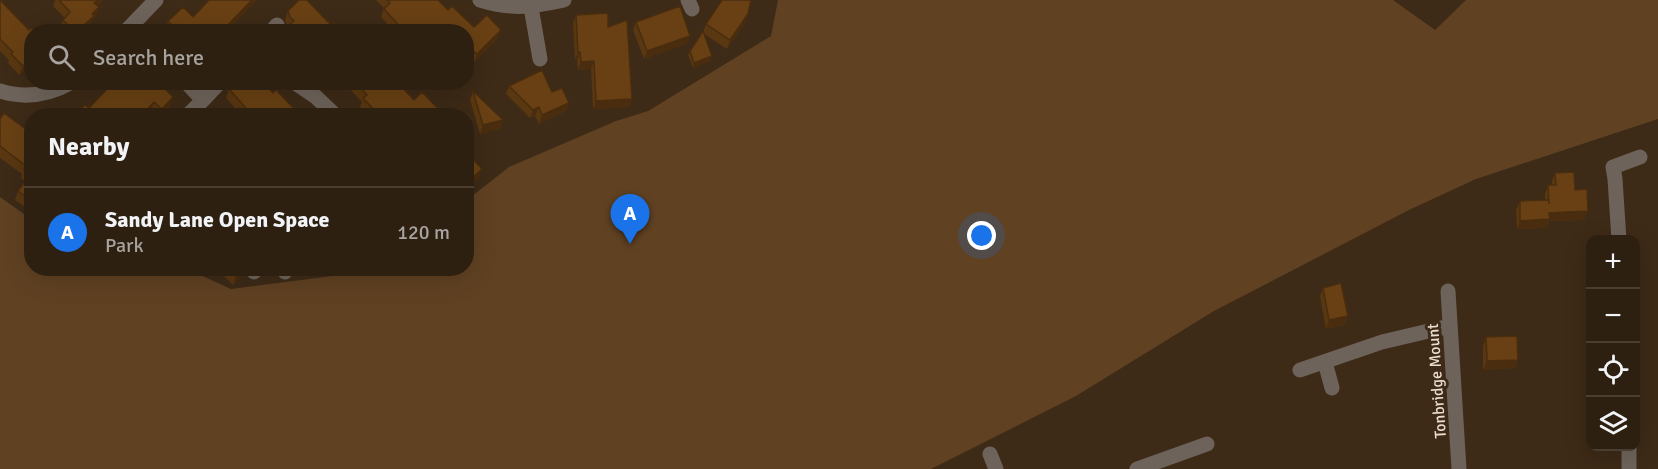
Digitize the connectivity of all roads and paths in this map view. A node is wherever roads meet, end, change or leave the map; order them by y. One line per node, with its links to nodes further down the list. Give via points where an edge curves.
1 (156, 0): 5 (street)
2 (480, 0): 4 (street, via 515,8)
3 (564, 0): 4 (street)
4 (531, 7): 6 (street)
5 (135, 24)
6 (540, 59)
7 (56, 90): 11 (street, via 36,96)
8 (194, 90): 12 (street)
9 (212, 90): 12 (street)
10 (306, 90): 14 (street)
11 (0, 91)
12 (203, 100): 13 (street)
13 (195, 108)
14 (328, 108)
15 (1640, 157): 16 (street, via 1613,166)
16 (1618, 235)
17 (1448, 291): 18 (street, Tonbridge Mount)
18 (1450, 326): 19 (street, via 1382,342); 28 (street, Tonbridge Mount)
19 (1325, 362): 20 (street); 21 (street)
20 (1300, 370)
21 (1332, 388)
22 (1207, 444): 25 (street)
23 (1629, 451): 29 (street)
24 (990, 454): 26 (street)
25 (1169, 464): 27 (street)
26 (996, 469)
27 (1137, 469)
28 (1459, 469)
29 (1629, 469)

